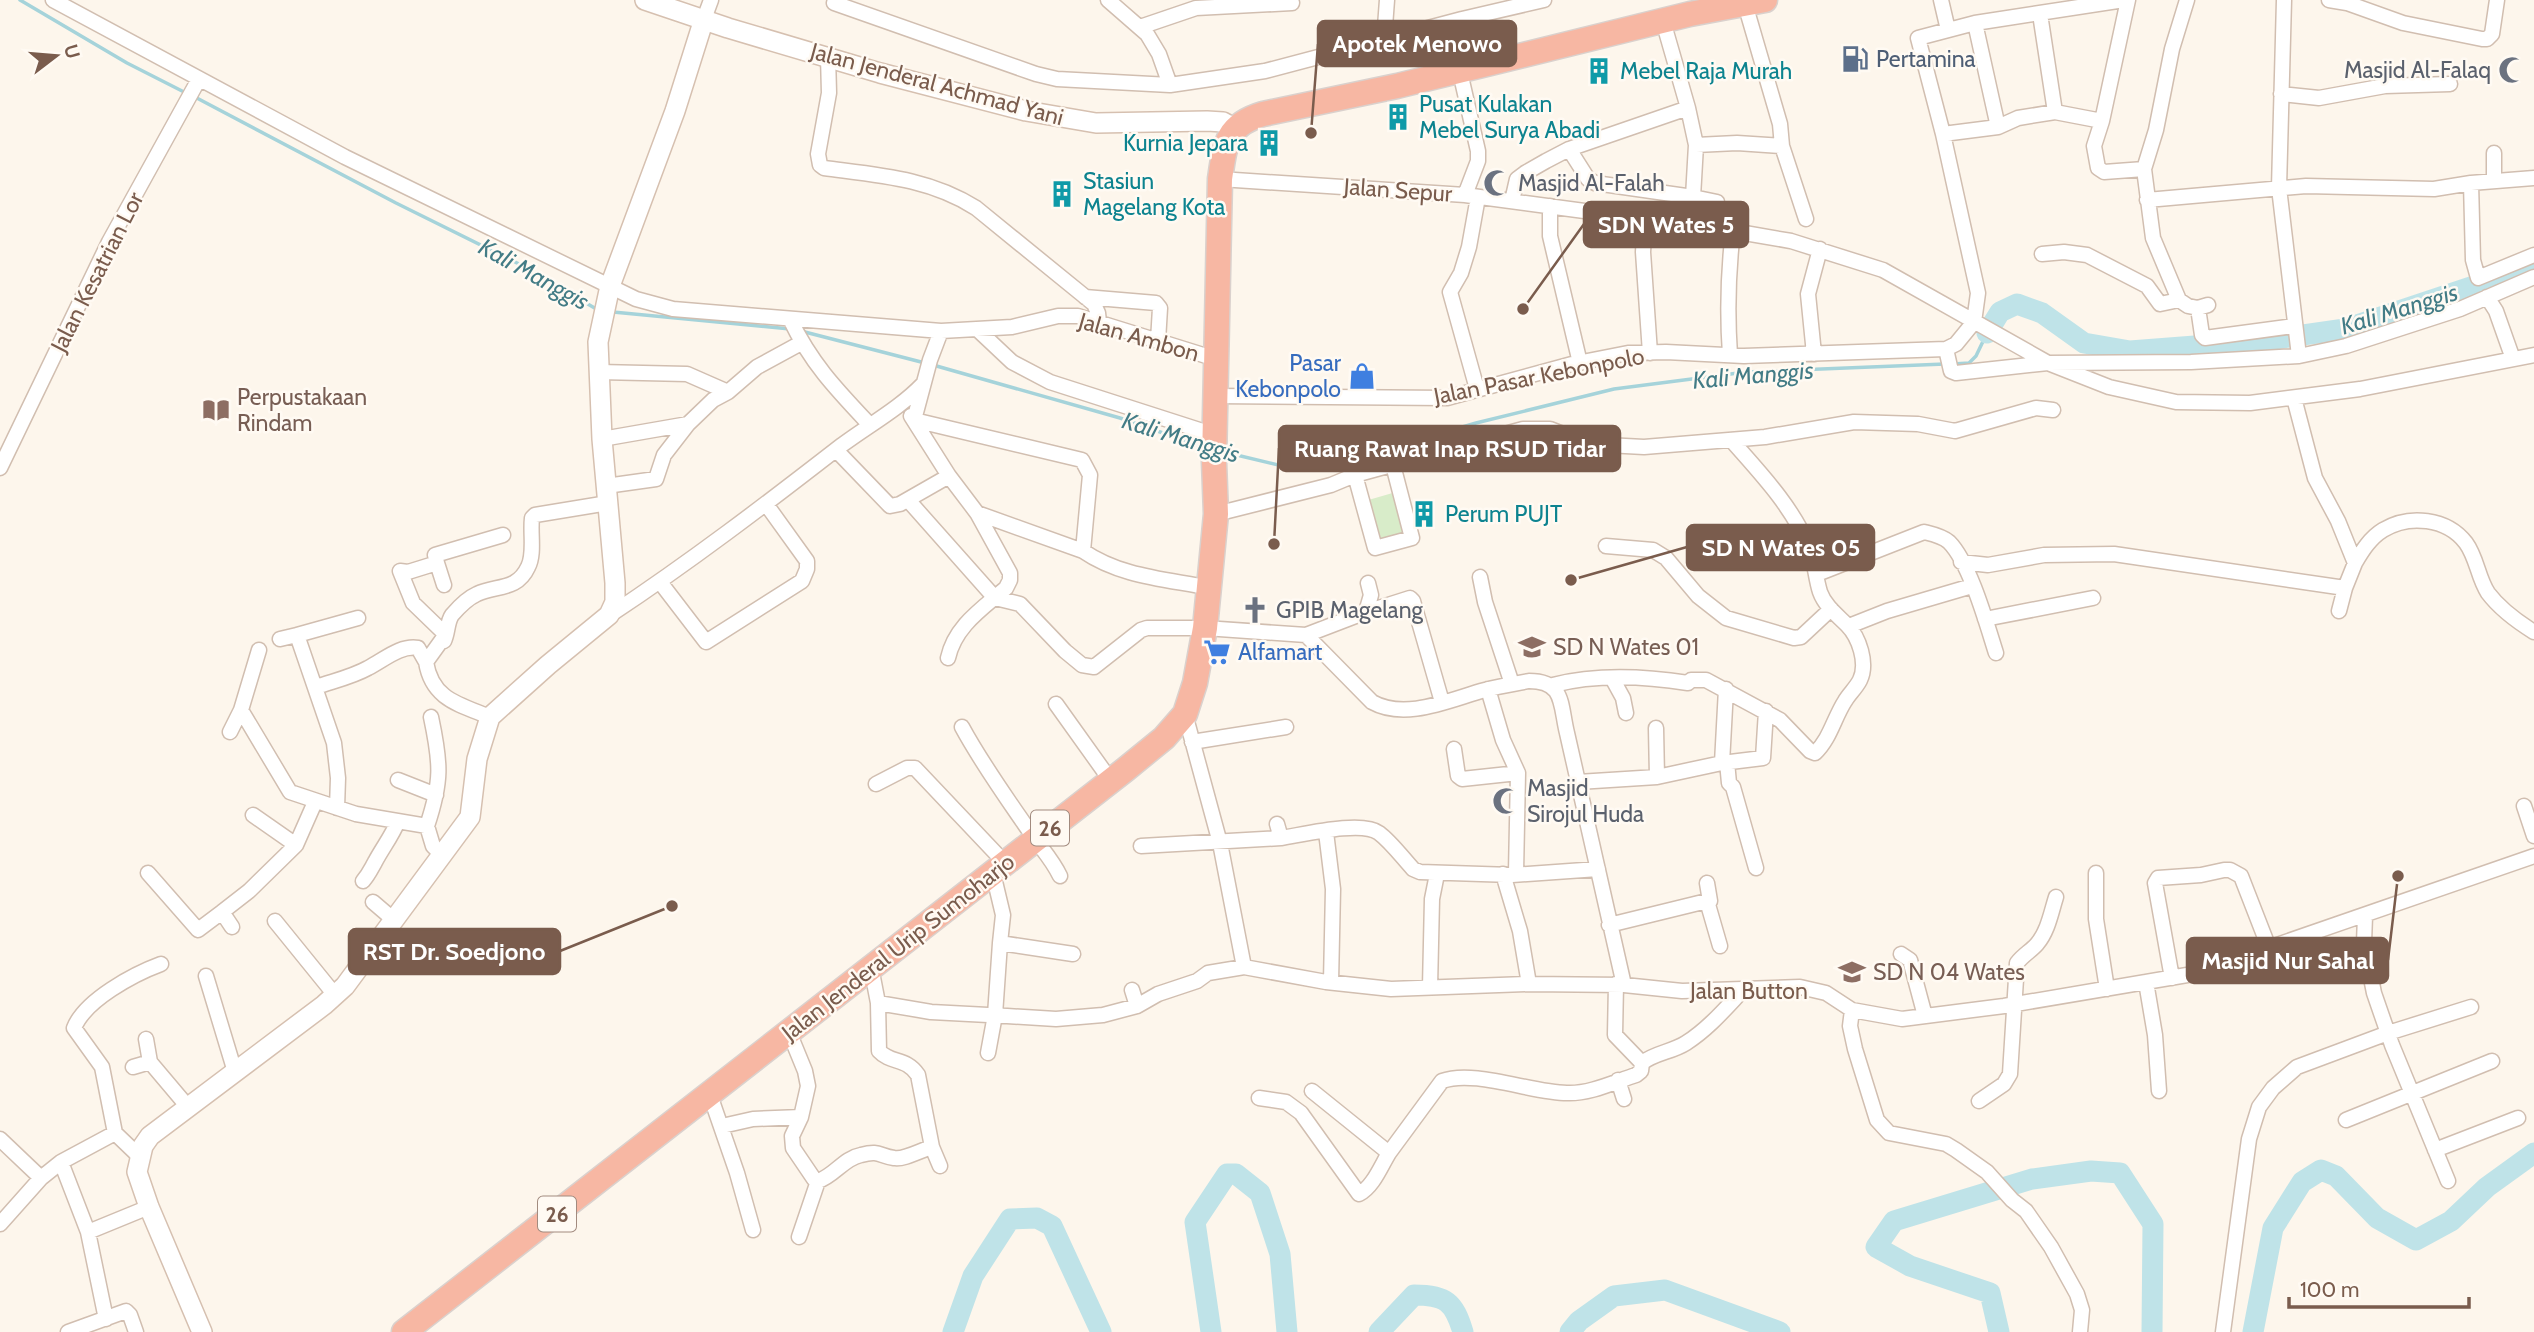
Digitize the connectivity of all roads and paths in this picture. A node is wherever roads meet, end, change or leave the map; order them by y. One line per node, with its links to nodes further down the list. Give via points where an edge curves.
1 (52, 0): 17 (street, Jalan Ambon)
2 (645, 0): 19 (street, Jalan Jenderal Achmad Yani)
3 (711, 0): 19 (street)
4 (1108, 0): 22 (street)
5 (1387, 0): 24 (street)
6 (1544, 0): 24 (street)
7 (1941, 0): 23 (street)
8 (2126, 0): 18 (street); 33 (street)
9 (2187, 0): 41 (street)
10 (2284, 0): 30 (street)
11 (2329, 0): 12 (street, via 2403,23 2482,39 2492,34)
12 (2497, 0)
13 (1755, 2): 20 (highway); 38 (street)
14 (834, 3): 29 (street, via 1035,74)
15 (1226, 3): 16 (street); 22 (street)
16 (1292, 3)
17 (74, 5): 27 (street, Jalan Ambon)
18 (2040, 14): 21 (street); 32 (street)
19 (704, 19): 25 (street, Jalan Jenderal Achmad Yani); 63 (street)
20 (1662, 21): 26 (highway); 31 (street)
21 (1975, 23): 23 (street); 34 (street)
22 (1140, 27): 29 (street, via 1159,54)
23 (1948, 30): 36 (street, via 1917,38)
24 (1384, 40): 29 (street, via 1265,71)
25 (828, 56): 35 (street, Jalan Jenderal Achmad Yani, via 1066,119 1096,123 1207,121); 60 (street, via 829,93 820,165 910,180 957,196)
26 (1460, 72): 35 (highway, via 1263,114); 47 (street, via 1478,151)
27 (199, 79): 63 (street, Jalan Ambon); 97 (street, Jalan Kesatrian Lor, via 109,242)
28 (2450, 84): 30 (street, via 2385,86 2319,98)
29 (1170, 85)
30 (2281, 94): 46 (street)
31 (1688, 108): 37 (street); 39 (street)
32 (2055, 112): 33 (street); 34 (street, via 2018,118)
33 (2102, 121): 41 (street, via 2094,146 2098,168 2104,172)
34 (1998, 127): 36 (street)
35 (1234, 128): 42 (highway, Jalan Jenderal Urip Sumoharjo / 26, via 1224,148)
36 (1943, 134): 65 (street, via 1978,293)
37 (1696, 145): 38 (street); 48 (street)
38 (1782, 146): 54 (street)
39 (1569, 149): 48 (street, via 1595,183); 50 (street, via 1521,176)
40 (2494, 153): 44 (street)
41 (2144, 169): 49 (street)
42 (1220, 179): 47 (street, Jalan Sepur); 77 (highway, Jalan Jenderal Urip Sumoharjo / 26)
43 (2534, 180): 44 (street)
44 (2494, 181): 45 (street)
45 (2471, 183): 46 (street, via 2434,189); 58 (street, via 2473,260 2478,278)
46 (2279, 188): 49 (street); 66 (street)
47 (1471, 196): 50 (street, Jalan Sepur); 83 (street, via 1469,247 1450,292)
48 (1693, 197): 51 (street)
49 (2147, 200): 62 (street, via 2153,238)
50 (1512, 201): 52 (street, Jalan Sepur)
51 (1717, 202)
52 (1550, 206): 53 (street, Jalan Sepur); 79 (street, via 1550,236)
53 (1645, 219): 55 (street, Jalan Sepur); 71 (street)
54 (1806, 219)
55 (1733, 231): 56 (street, Jalan Sepur); 74 (street, via 1727,312)
56 (1820, 249): 65 (street, Jalan Sepur, via 1882,270); 73 (street, via 1808,294)
57 (2042, 254): 62 (street, via 2087,255 2147,286 2160,304)
58 (2534, 254)
59 (2534, 277): 61 (street)
60 (1085, 296): 64 (street, via 1094,304); 70 (street, via 1156,303 1160,308)
61 (2487, 298): 72 (street, via 2346,346); 78 (street)
62 (2179, 300): 66 (street, via 2203,307 2205,338)
63 (606, 304): 67 (street, Jalan Ambon, via 636,299); 81 (street, via 598,342)
64 (1099, 322): 68 (street, Jalan Ambon, via 1058,316); 70 (street, Jalan Ambon)
65 (1979, 322): 75 (street); 80 (street, Jalan Sepur)
66 (2294, 328): 72 (street)
67 (795, 330): 69 (street, Jalan Ambon); 84 (street); 91 (street, via 824,377)
68 (978, 330): 69 (street, Jalan Ambon); 94 (street, via 1012,362 1050,382)
69 (941, 331): 82 (street)
70 (1158, 341): 77 (street, Jalan Ambon)
71 (1650, 353): 74 (street, Jalan Pasar Kebonpolo); 79 (street, Jalan Pasar Kebonpolo)
72 (2299, 353): 80 (street, via 2191,362)
73 (1814, 354): 74 (street, Jalan Pasar Kebonpolo); 75 (street, Jalan Pasar Kebonpolo)
74 (1730, 355)
75 (1947, 356): 80 (street, Jalan Pasar Kebonpolo, via 1956,373)
76 (2534, 356): 78 (street, Jalan Sepur)
77 (1216, 359): 85 (highway, Jalan Jenderal Urip Sumoharjo / 26)
78 (2513, 359): 86 (street, Jalan Sepur)
79 (1580, 363): 83 (street, Jalan Pasar Kebonpolo)
80 (2049, 363): 86 (street, Jalan Sepur, via 2109,387 2176,402 2250,403)
81 (599, 372): 84 (street, via 687,374); 92 (street)
82 (924, 383): 87 (street); 89 (street)
83 (1477, 389): 85 (street, Jalan Pasar Kebonpolo, via 1417,400)
84 (728, 392): 90 (street)
85 (1215, 396): 94 (highway, Jalan Jenderal Urip Sumoharjo / 26)
86 (2294, 398): 110 (street, via 2315,478)
87 (901, 403): 89 (street); 91 (street)
88 (2053, 410): 93 (street, via 2036,408 1955,431 1918,424 1854,422)
89 (914, 421): 99 (street); 107 (street, via 1082,460 1090,475)
90 (688, 424): 92 (street); 100 (street, via 660,460 656,479)
91 (870, 424): 95 (street)
92 (602, 439): 100 (street)
93 (1732, 441): 96 (street, via 1644,447 1588,444 1550,429 1523,429); 112 (street, via 1791,515 1808,545)
94 (1214, 445): 104 (highway, Jalan Jenderal Urip Sumoharjo / 26)
95 (836, 450): 101 (street, via 887,505); 102 (street)
96 (1393, 465): 98 (street); 98 (street, via 1412,538 1376,548)
97 (0, 468)
98 (1354, 475): 104 (street)
99 (949, 476): 101 (street); 103 (street)
100 (607, 495): 126 (street, via 615,583 615,602); 139 (street, via 535,515 527,570 504,589 478,594 466,602 450,617 446,637)
101 (908, 500): 120 (street)
102 (766, 504): 114 (street); 114 (street, via 807,561 802,581 706,642)
103 (977, 513): 107 (street); 120 (street, via 1010,573 1006,588)
104 (1216, 514): 118 (highway, Jalan Jenderal Urip Sumoharjo / 26)
105 (503, 536): 109 (street, via 435,555)
106 (1606, 547): 123 (street, via 1642,548 1660,554 1698,596 1731,621 1794,638)
107 (1083, 551): 118 (street, via 1117,570)
108 (1961, 562): 111 (street); 112 (street, via 1949,542 1924,532); 116 (street)
109 (437, 563): 117 (street); 129 (street, via 400,571 413,603)
110 (2355, 563): 119 (street); 132 (street, via 2382,530 2411,520 2439,523 2454,530 2467,545 2488,592)
111 (1989, 565): 116 (street); 119 (street, via 2044,555 2114,554)
112 (1817, 575): 123 (street)
113 (1480, 577): 141 (street)
114 (660, 582): 126 (street)
115 (1367, 583): 125 (street, via 1371,596)
116 (1971, 583): 128 (street); 130 (street)
117 (444, 585)
118 (1210, 588): 131 (highway, Jalan Jenderal Urip Sumoharjo / 26)
119 (2344, 588): 124 (street)
120 (995, 598): 131 (street, via 1020,604 1065,651 1082,665 1094,667 1141,630); 138 (street, via 958,632)
121 (2093, 598): 128 (street)
122 (456, 603): 129 (street)
123 (1831, 610): 130 (street)
124 (2339, 611)
125 (1366, 612): 134 (street); 146 (street, via 1410,598 1413,601)
126 (609, 615): 153 (street)
127 (358, 618): 133 (street)
128 (1985, 619): 137 (street)
129 (436, 626): 139 (street, via 443,637)
130 (1849, 626): 149 (street, via 1863,658 1862,675 1819,749 1810,751 1787,725)
131 (1205, 628): 134 (street); 151 (highway, Jalan Jenderal Urip Sumoharjo / 26)
132 (2534, 632)
133 (297, 635): 135 (street); 143 (street)
134 (1306, 635): 146 (street, via 1381,707 1405,710)
135 (280, 639)
136 (259, 650): 148 (street)
137 (1996, 653)
138 (948, 659)
139 (426, 662): 143 (street, via 415,647); 153 (street, via 440,693)
140 (1612, 678): 142 (street); 145 (street, via 1688,683 1700,679); 150 (street)
141 (1512, 684): 142 (street, via 1541,681); 144 (street)
142 (1553, 685): 165 (street)
143 (316, 687): 170 (street, via 334,743)
144 (1488, 689): 146 (street); 161 (street)
145 (1726, 689): 149 (street); 160 (street)
146 (1442, 702)
147 (1056, 704): 164 (street)
148 (242, 710): 157 (street); 168 (street, via 290,792)
149 (1766, 711): 160 (street, via 1763,758)
150 (1626, 713)
151 (1185, 714): 158 (street); 164 (highway, Jalan Jenderal Urip Sumoharjo / 26, via 1164,738)
152 (431, 717): 167 (street, via 440,759)
153 (489, 718): 180 (street, via 477,759 470,817)
154 (962, 727): 176 (street)
155 (1286, 727): 158 (street)
156 (1656, 728): 162 (street)
157 (230, 732)
158 (1192, 742): 177 (street)
159 (1454, 749): 161 (street, via 1462,779)
160 (1725, 762): 162 (street); 184 (street)
161 (1518, 773): 188 (street, via 1517,869)
162 (1657, 777): 165 (street)
163 (398, 780): 167 (street)
164 (1111, 781): 176 (highway, Jalan Jenderal Urip Sumoharjo / 26)
165 (1578, 782): 183 (street)
166 (876, 784): 182 (street, via 915,768)
167 (436, 795): 173 (street)
168 (315, 802): 170 (street); 178 (street)
169 (2524, 806): 175 (street)
170 (337, 808): 172 (street)
171 (253, 815): 178 (street)
172 (398, 821): 173 (street); 190 (street)
173 (427, 826): 180 (street, via 433,846)
174 (1326, 832): 177 (street, via 1279,831); 187 (street, via 1370,828 1413,869); 213 (street, via 1333,889)
175 (2534, 836)
176 (1035, 839): 182 (highway, Jalan Jenderal Urip Sumoharjo / 26); 189 (street)
177 (1220, 843): 179 (street); 210 (street)
178 (296, 845): 195 (street)
179 (1141, 846)
180 (443, 856): 197 (street)
181 (2534, 856): 196 (street, Jalan Button)
182 (999, 868): 202 (street); 209 (highway, Jalan Jenderal Urip Sumoharjo / 26)
183 (1598, 869): 188 (street); 200 (street)
184 (1756, 869)
185 (148, 873): 195 (street, via 198,930)
186 (2096, 873): 218 (street, via 2096,919)
187 (1437, 874): 188 (street); 217 (street)
188 (1507, 875): 215 (street)
189 (1060, 876)
190 (363, 881)
191 (1707, 883): 193 (street)
192 (2056, 897): 223 (street, via 2045,932 2017,963)
193 (1707, 901): 200 (street); 204 (street)
194 (373, 902): 197 (street)
195 (222, 912): 201 (street)
196 (2365, 916): 199 (street, Jalan Button); 203 (street)
197 (394, 920): 221 (street)
198 (275, 921): 221 (street)
199 (2345, 924): 203 (street); 205 (street, Jalan Button)
200 (1609, 925): 216 (street)
201 (232, 927)
202 (1000, 943): 206 (street); 227 (street)
203 (2364, 943): 230 (street)
204 (1720, 946)
205 (2269, 948): 212 (street, Jalan Button); 212 (street, via 2241,876 2224,870 2158,878 2155,883)
206 (1073, 954)
207 (1901, 954): 228 (street, via 1910,960)
208 (161, 964): 251 (street, via 104,994 74,1028 102,1067)
209 (871, 967): 222 (street); 229 (highway, Jalan Jenderal Urip Sumoharjo / 26)
210 (1244, 967): 213 (street, Jalan Button); 224 (street, Jalan Button, via 1208,973)
211 (206, 976): 237 (street)
212 (2172, 978): 214 (street, Jalan Button)
213 (1331, 982): 217 (street, Jalan Button, via 1391,989)
214 (2146, 982): 218 (street, Jalan Button); 240 (street)
215 (1529, 984): 216 (street, Jalan Button); 217 (street, Jalan Button)
216 (1620, 984): 220 (street, Jalan Button); 235 (street, via 1615,1035)
217 (1430, 987)
218 (2107, 989): 223 (street, Jalan Button)
219 (1132, 990): 224 (street)
220 (1742, 990): 226 (street, Jalan Button, via 1800,987 1826,993); 235 (street, via 1702,1032)
221 (335, 995): 237 (street)
222 (878, 1003): 227 (street, Jalan Button, via 931,1012); 253 (street, via 879,1051 912,1066 918,1074)
223 (2016, 1004): 228 (street, Jalan Button); 245 (street, via 2010,1074 2004,1084)
224 (1137, 1006): 227 (street, Jalan Button, via 1103,1015 1056,1018)
225 (2471, 1007): 230 (street)
226 (1852, 1010): 228 (street, Jalan Button, via 1902,1019); 272 (street, via 1855,1049 1877,1120 1889,1133 1945,1144 1987,1172 2026,1211 2077,1294 2082,1310)
227 (995, 1015): 232 (street)
228 (1925, 1016)
229 (789, 1032): 242 (highway, Jalan Jenderal Urip Sumoharjo / 26); 247 (street, via 807,1078)
230 (2388, 1033): 241 (street); 273 (street, via 2297,1067 2259,1107 2249,1139)
231 (146, 1039): 234 (street)
232 (988, 1054)
233 (2492, 1061): 241 (street)
234 (150, 1062): 236 (street); 246 (street)
235 (1642, 1063): 238 (street, via 1636,1075)
236 (133, 1067)
237 (235, 1072): 246 (street)
238 (1618, 1080): 244 (street); 255 (street, via 1572,1094 1452,1077 1442,1082)
239 (1312, 1091): 255 (street)
240 (2159, 1091)
241 (2411, 1093): 249 (street); 254 (street)
242 (710, 1095): 250 (street); 271 (highway, Jalan Jenderal Urip Sumoharjo / 26)
243 (1259, 1098): 255 (street, via 1286,1102 1301,1113 1359,1194 1370,1185)
244 (1624, 1099)
245 (1979, 1101)
246 (188, 1107): 256 (street, via 150,1136)
247 (801, 1117): 250 (street); 260 (street, via 792,1136 793,1148)
248 (2518, 1118): 254 (street)
249 (2346, 1120)
250 (722, 1126): 264 (street)
251 (115, 1133): 256 (street); 257 (street)
252 (3, 1146): 259 (street)
253 (932, 1147): 258 (street); 260 (street, via 897,1159 877,1152 853,1157)
254 (2435, 1150): 261 (street)
255 (1389, 1153)
256 (140, 1157): 262 (street, via 137,1172)
257 (61, 1162): 259 (street); 265 (street)
258 (940, 1166)
259 (41, 1178): 263 (street)
260 (818, 1181): 266 (street)
261 (2448, 1181)
262 (149, 1207): 265 (street); 270 (street)
263 (0, 1224)
264 (754, 1230)
265 (88, 1232): 267 (street)
266 (799, 1237)
267 (106, 1319): 268 (street); 269 (street, via 126,1311)
268 (68, 1332)
269 (136, 1332)
270 (202, 1332)
271 (404, 1332)
272 (2080, 1332)
273 (2222, 1332)

